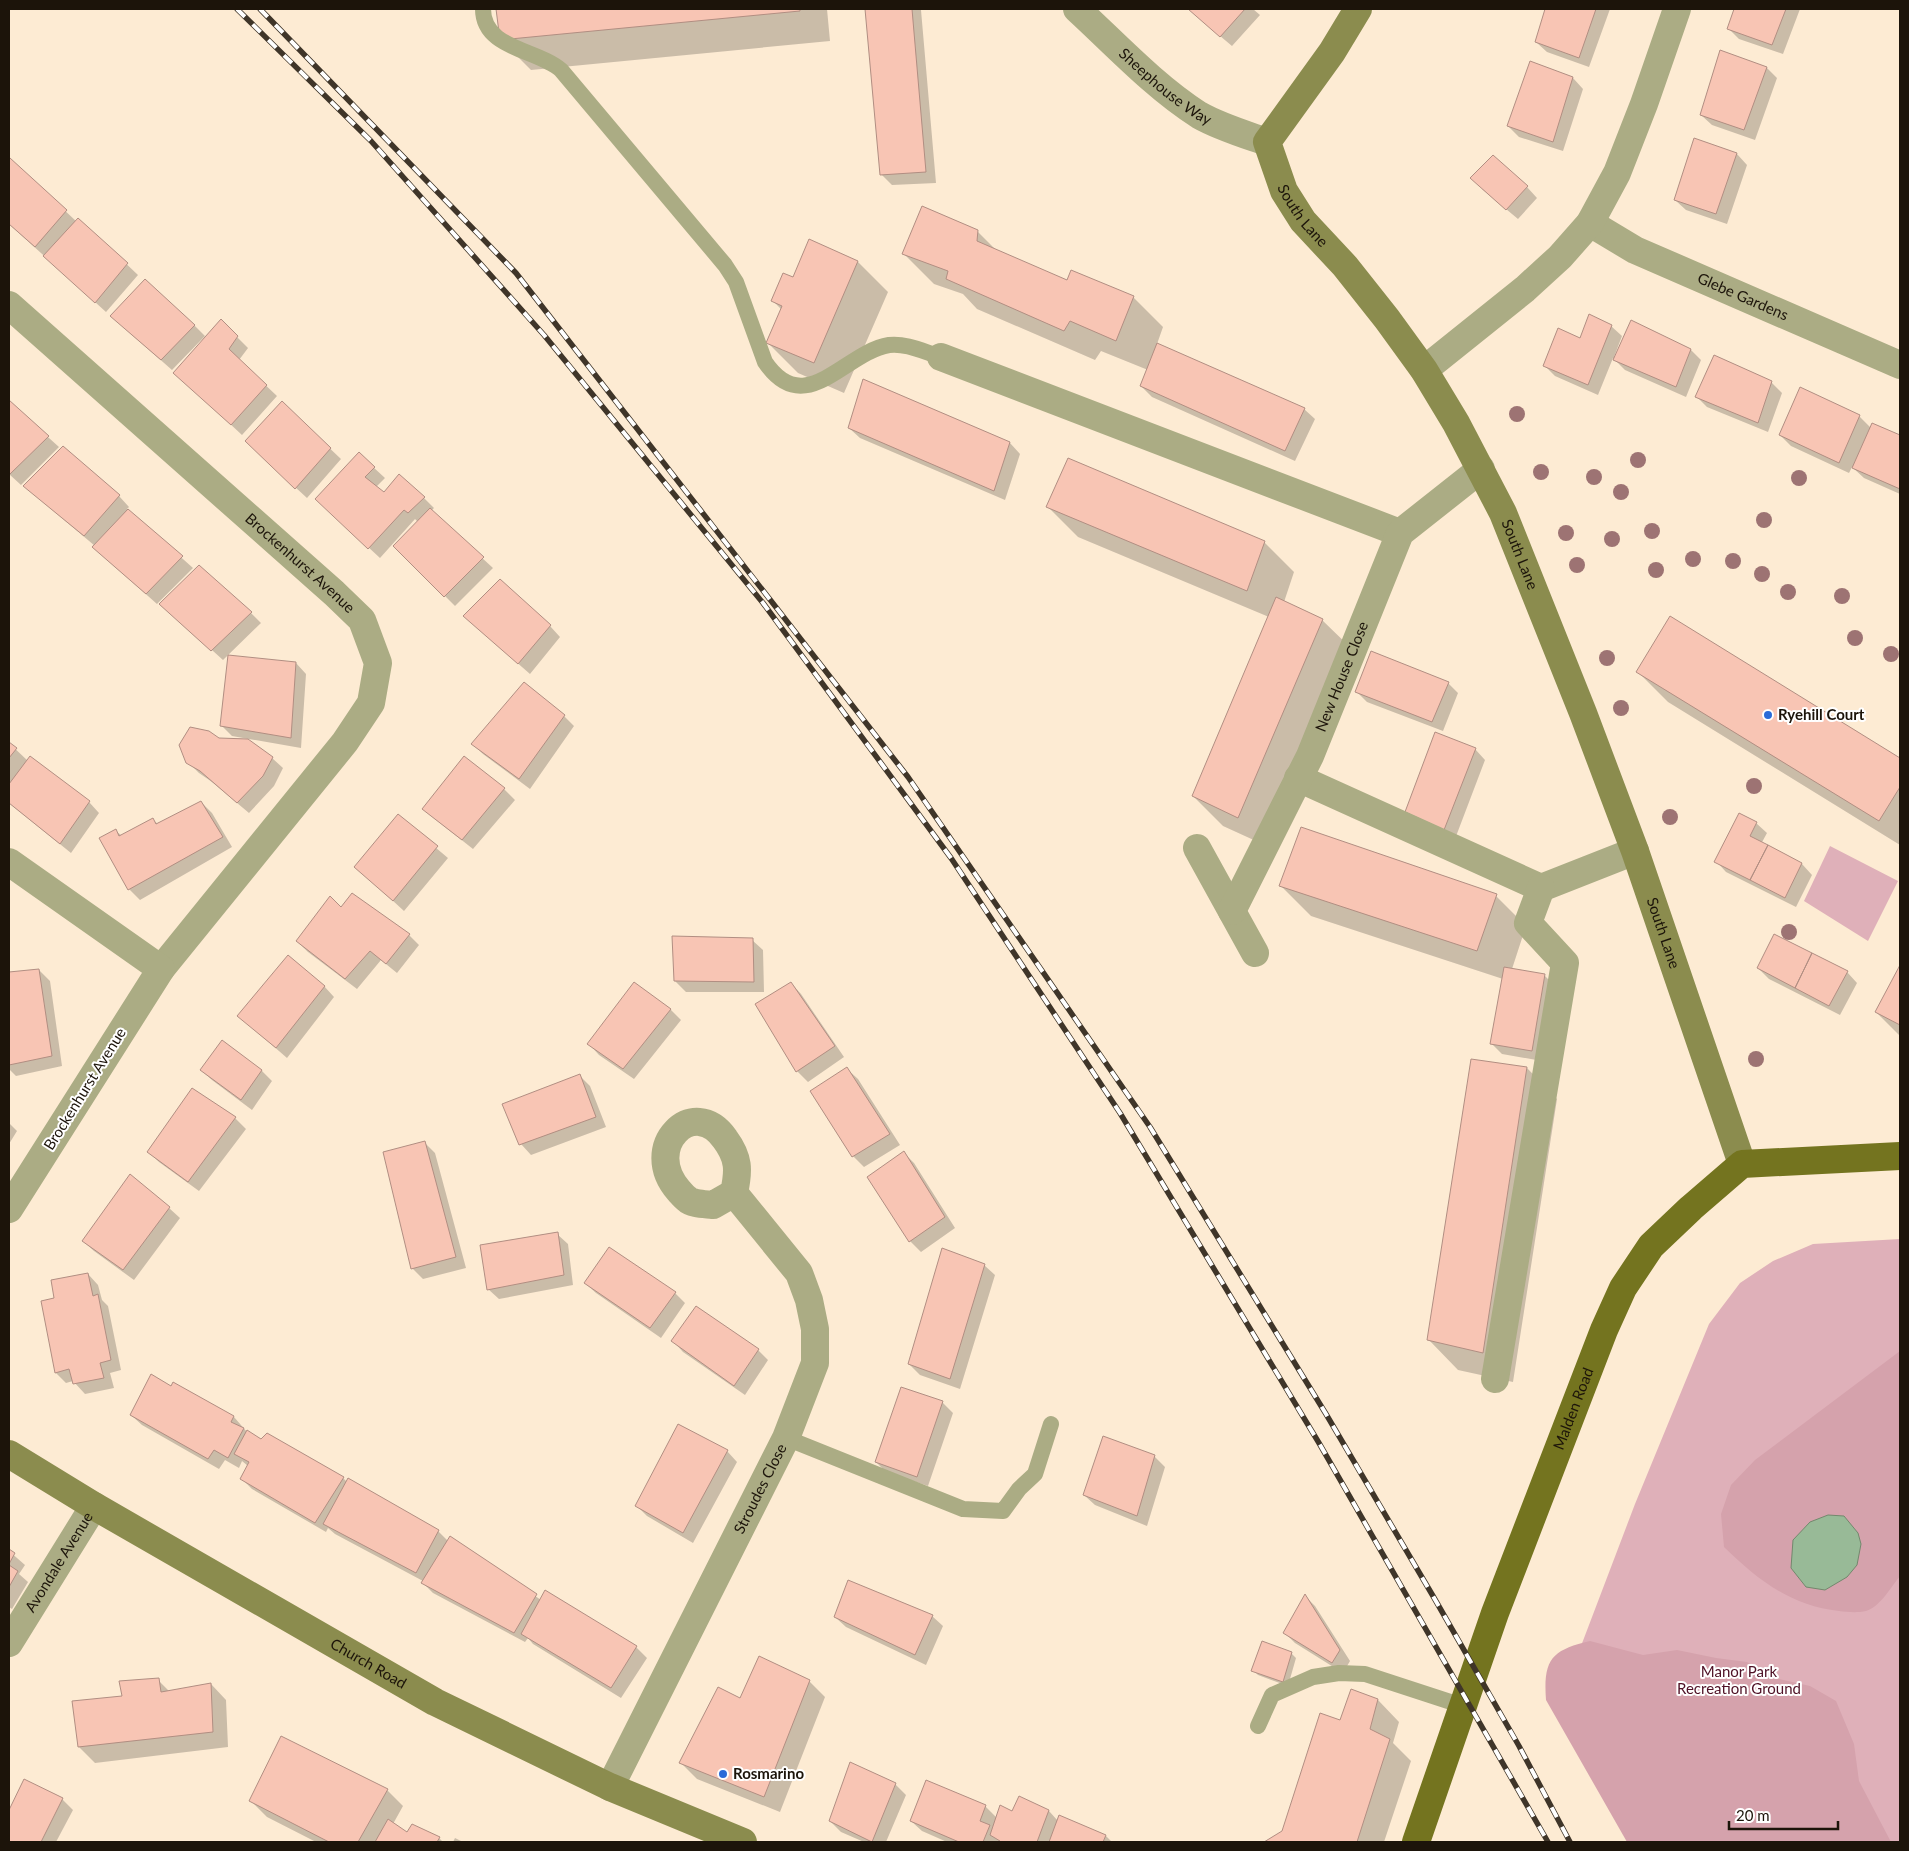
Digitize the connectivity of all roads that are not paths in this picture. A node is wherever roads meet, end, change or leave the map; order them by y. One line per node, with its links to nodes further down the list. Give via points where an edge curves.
1 (483, 9): 8 (lane, via 488,29 500,40 544,58 561,70 725,265 736,282 765,362 783,381 797,385 816,384 865,354 889,346 902,345)
2 (1077, 9): 5 (street, Sheephouse Way, via 1160,86 1199,115)
3 (1358, 9): 5 (street, via 1332,52)
4 (1677, 9): 6 (street, via 1617,172)
5 (1267, 142): 10 (street, South Lane, via 1284,191 1303,221 1351,274)
6 (1590, 223): 9 (street, Glebe Gardens, via 1635,250); 10 (street, via 1532,282)
7 (9, 305): 20 (street, Brockenhurst Avenue, via 362,620 378,662 371,703 345,742)
8 (941, 357): 12 (street)
9 (1900, 365)
10 (1424, 370): 11 (street, South Lane)
11 (1480, 469): 12 (street, New House Close); 15 (street, South Lane, via 1503,513)
12 (1400, 533): 13 (street, New House Close, via 1310,756)
13 (1298, 778): 17 (street); 18 (street, New House Close)
14 (1197, 848): 18 (street)
15 (1635, 851): 17 (street); 22 (street, South Lane)
16 (9, 862): 20 (street)
17 (1541, 888): 25 (street, via 1528,923 1565,963)
18 (1232, 911): 19 (street)
19 (1255, 953)
20 (161, 969): 24 (street, Brockenhurst Avenue)
21 (1900, 1156): 22 (main road)
22 (1742, 1164): 31 (main road, Malden Road, via 1651,1246 1623,1288 1495,1613)
23 (734, 1193): 27 (street, Stroudes Close, via 799,1273 816,1329 815,1363)
24 (9, 1209)
25 (1496, 1379)
26 (1051, 1424): 27 (lane, via 1035,1474 1003,1511 963,1509)
27 (786, 1438): 33 (street, Stroudes Close)
28 (9, 1454): 29 (street, Church Road)
29 (94, 1506): 30 (street, Avondale Avenue); 33 (street, Church Road, via 436,1702)
30 (9, 1643)
31 (1463, 1706): 32 (lane, via 1365,1674 1339,1673 1313,1677 1272,1695); 35 (main road, Malden Road)
32 (1258, 1726)
33 (610, 1787): 34 (street, Church Road)
34 (744, 1842)
35 (1416, 1842)

